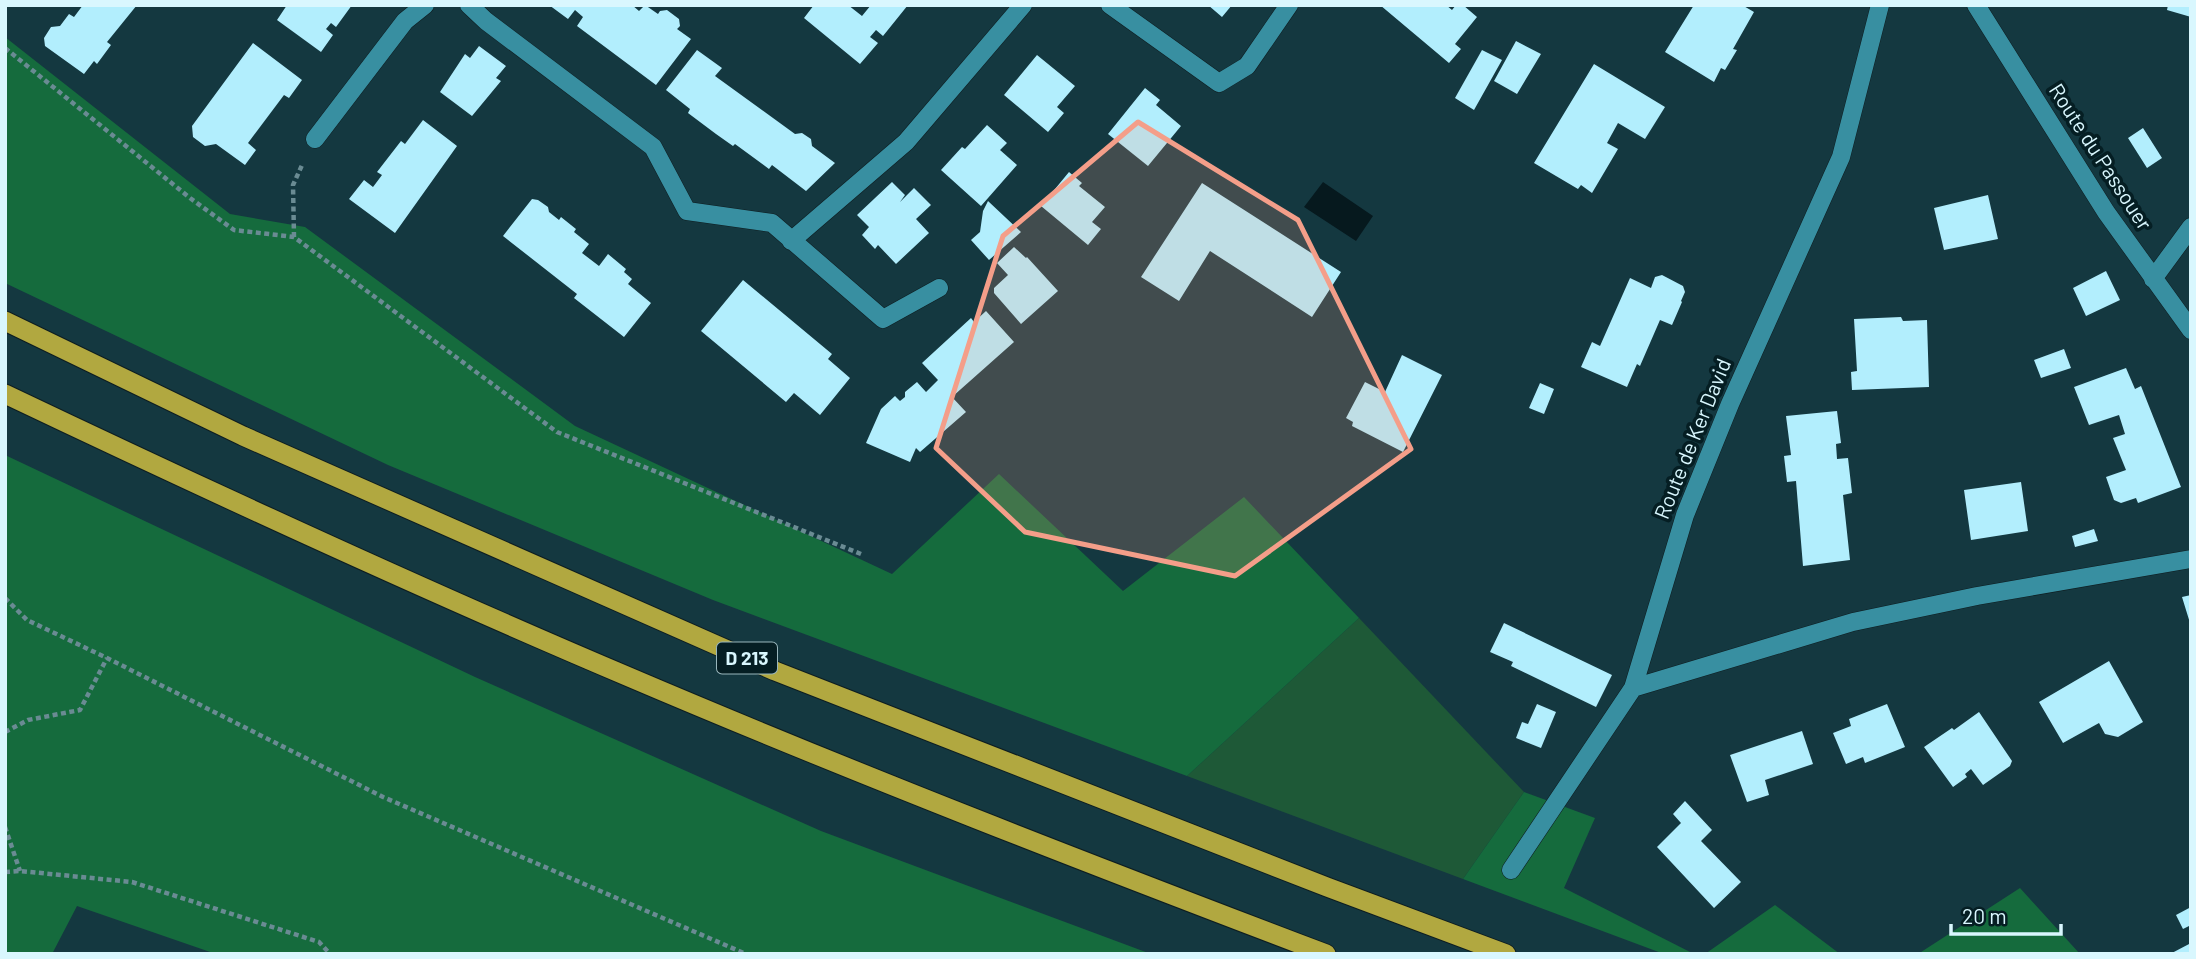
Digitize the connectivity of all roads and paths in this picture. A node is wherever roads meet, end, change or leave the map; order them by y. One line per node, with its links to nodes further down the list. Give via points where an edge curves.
1 (425, 5): 9 (street, via 405,21)
2 (469, 5): 12 (street, via 653,147 687,211 772,223)
3 (1023, 5): 12 (street, via 906,142)
4 (1110, 5): 5 (street, via 1219,83 1247,66)
5 (1289, 5)
6 (1880, 5): 22 (street, Route de Ker David, via 1841,157 1685,515)
7 (1976, 5): 13 (street, Route du Passouer)
8 (5, 48): 11 (path, via 234,230)
9 (315, 139): 11 (path, via 293,185)
10 (2191, 227): 13 (street)
11 (294, 237): 18 (path, via 557,432)
12 (791, 241): 14 (street, via 883,319)
13 (2153, 279): 16 (street, Route du Passouer)
14 (939, 288)
15 (5, 321): 31 (highway, D 213, via 243,436 775,671)
16 (2191, 330)
17 (5, 394): 30 (highway, via 243,507 629,677 995,827)
18 (861, 554)
19 (2191, 559): 22 (street, via 1853,622)
20 (5, 598): 21 (path, via 27,620)
21 (107, 658): 23 (path, via 80,710 28,720); 29 (path, via 383,797)
22 (1633, 688): 25 (street, Route de Ker David)
23 (5, 732)
24 (5, 827): 27 (path)
25 (1511, 870)
26 (5, 872): 27 (path)
27 (20, 872): 28 (path, via 132,882 319,942)
28 (330, 954)
29 (746, 954)
30 (1326, 954)
31 (1506, 954)

